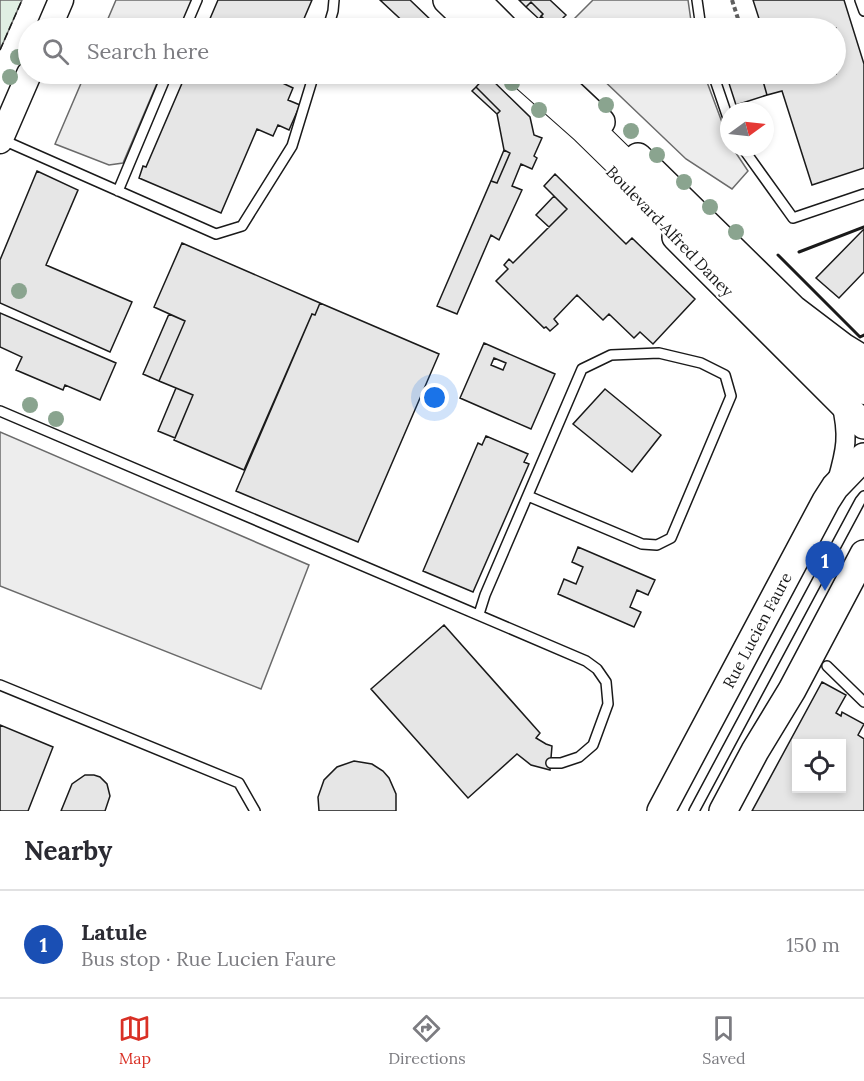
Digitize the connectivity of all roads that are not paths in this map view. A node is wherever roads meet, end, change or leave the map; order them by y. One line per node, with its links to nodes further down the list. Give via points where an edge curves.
1 (61, 0): 9 (street)
2 (197, 0): 10 (lane)
3 (334, 0): 11 (lane)
4 (447, 0): 12 (main road)
5 (476, 0): 13 (main road)
6 (697, 0): 14 (lane)
7 (860, 0): 8 (lane)
8 (864, 11)
9 (53, 18)
10 (189, 18)
11 (331, 18)
12 (466, 18)
13 (494, 18)
14 (700, 18)
15 (25, 84): 23 (street)
16 (163, 84): 25 (lane)
17 (311, 84): 25 (lane, via 292,146 242,226 216,234)
18 (532, 84): 28 (main road, Boulevard Alfred Daney, via 577,135 823,384)
19 (535, 84): 28 (highway, via 586,128 838,371)
20 (560, 84): 27 (main road, Boulevard Alfred Daney, via 793,309)
21 (716, 84): 22 (lane)
22 (722, 102)
23 (1, 140): 25 (lane)
24 (748, 156): 26 (lane, via 793,218)
25 (118, 191)
26 (864, 194)
27 (864, 360)
28 (853, 396): 30 (main road, Boulevard Alfred Daney); 32 (street)
29 (0, 411): 36 (lane)
30 (864, 425)
31 (864, 457): 32 (main road, Rue Lucien Faure)
32 (835, 487): 42 (main road, Rue Lucien Faure)
33 (528, 496): 33 (lane, via 582,369 611,355 659,353 701,363 725,375 731,396 671,538 657,545 642,544); 36 (lane)
34 (864, 496): 43 (lane)
35 (864, 554): 44 (main road)
36 (479, 614): 40 (lane, via 586,661 606,682 608,704 593,745 579,757)
37 (827, 666): 39 (lane)
38 (0, 685): 41 (lane, via 239,783)
39 (864, 702)
40 (551, 763)
41 (255, 811)
42 (661, 811)
43 (694, 811)
44 (723, 811)

